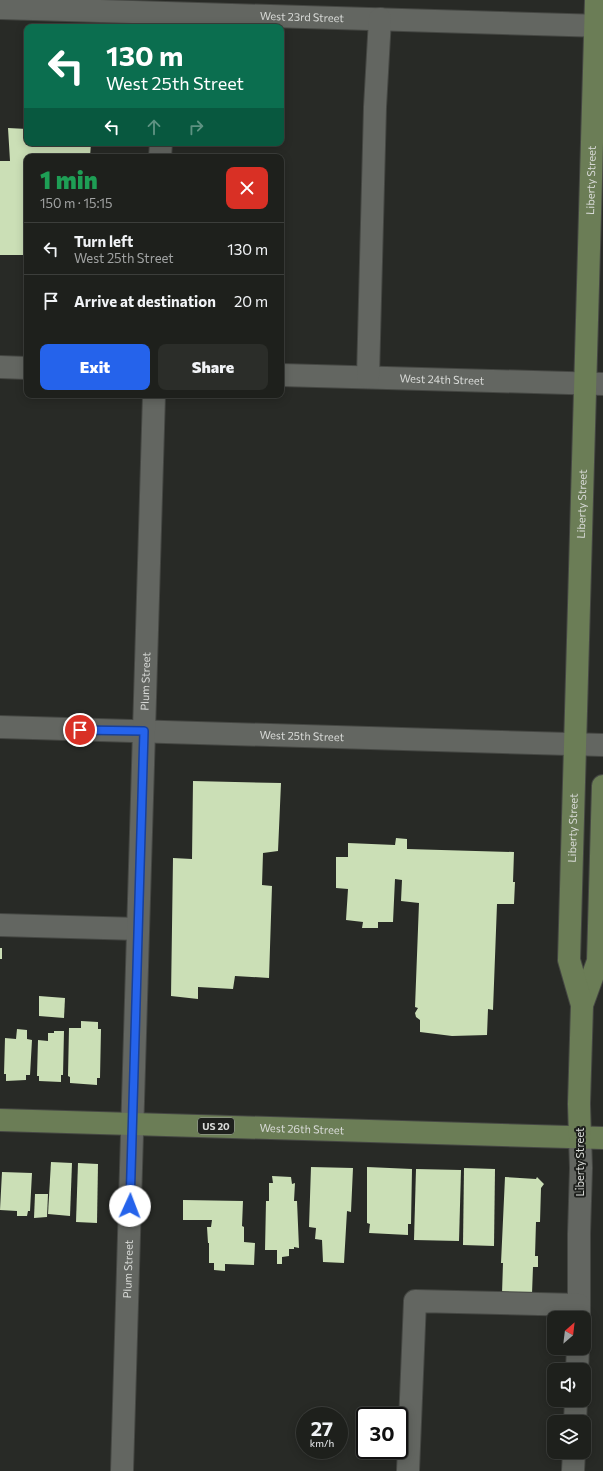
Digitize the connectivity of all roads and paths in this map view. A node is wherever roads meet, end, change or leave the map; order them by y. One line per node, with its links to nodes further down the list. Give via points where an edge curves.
1 (596, 0): 5 (main road, Liberty Street)
2 (0, 8): 3 (street, West 23rd Street)
3 (164, 13): 4 (street, West 23rd Street)
4 (380, 19): 5 (street, West 23rd Street); 9 (street, via 375,107)
5 (599, 26): 10 (main road, Liberty Street)
6 (0, 367): 7 (street)
7 (24, 368)
8 (284, 375): 9 (street, West 24th Street)
9 (368, 378): 10 (street, West 24th Street)
10 (594, 384): 14 (main road, Liberty Street)
11 (154, 398): 13 (street, Plum Street)
12 (0, 727): 13 (street, West 25th Street)
13 (144, 731): 14 (street, West 25th Street); 18 (street, Plum Street)
14 (575, 744): 15 (street, West 25th Street); 19 (main road, Liberty Street, via 569,960)
15 (603, 745)
16 (603, 786): 19 (main road, Liberty Street, via 598,961)
17 (0, 925): 18 (street)
18 (138, 930): 21 (street, Plum Street)
19 (582, 1005): 22 (main road, Liberty Street)
20 (0, 1120): 21 (main road, West 26th Street / US 20)
21 (132, 1124): 22 (main road, West 26th Street / US 20); 27 (street, Plum Street)
22 (580, 1137): 23 (main road, West 26th Street / US 20); 25 (street, Liberty Street)
23 (603, 1138)
24 (565, 1311): 28 (street, via 415,1300)
25 (579, 1311)
26 (574, 1459): 29 (street)
27 (122, 1471)
28 (408, 1471)
29 (573, 1471)

